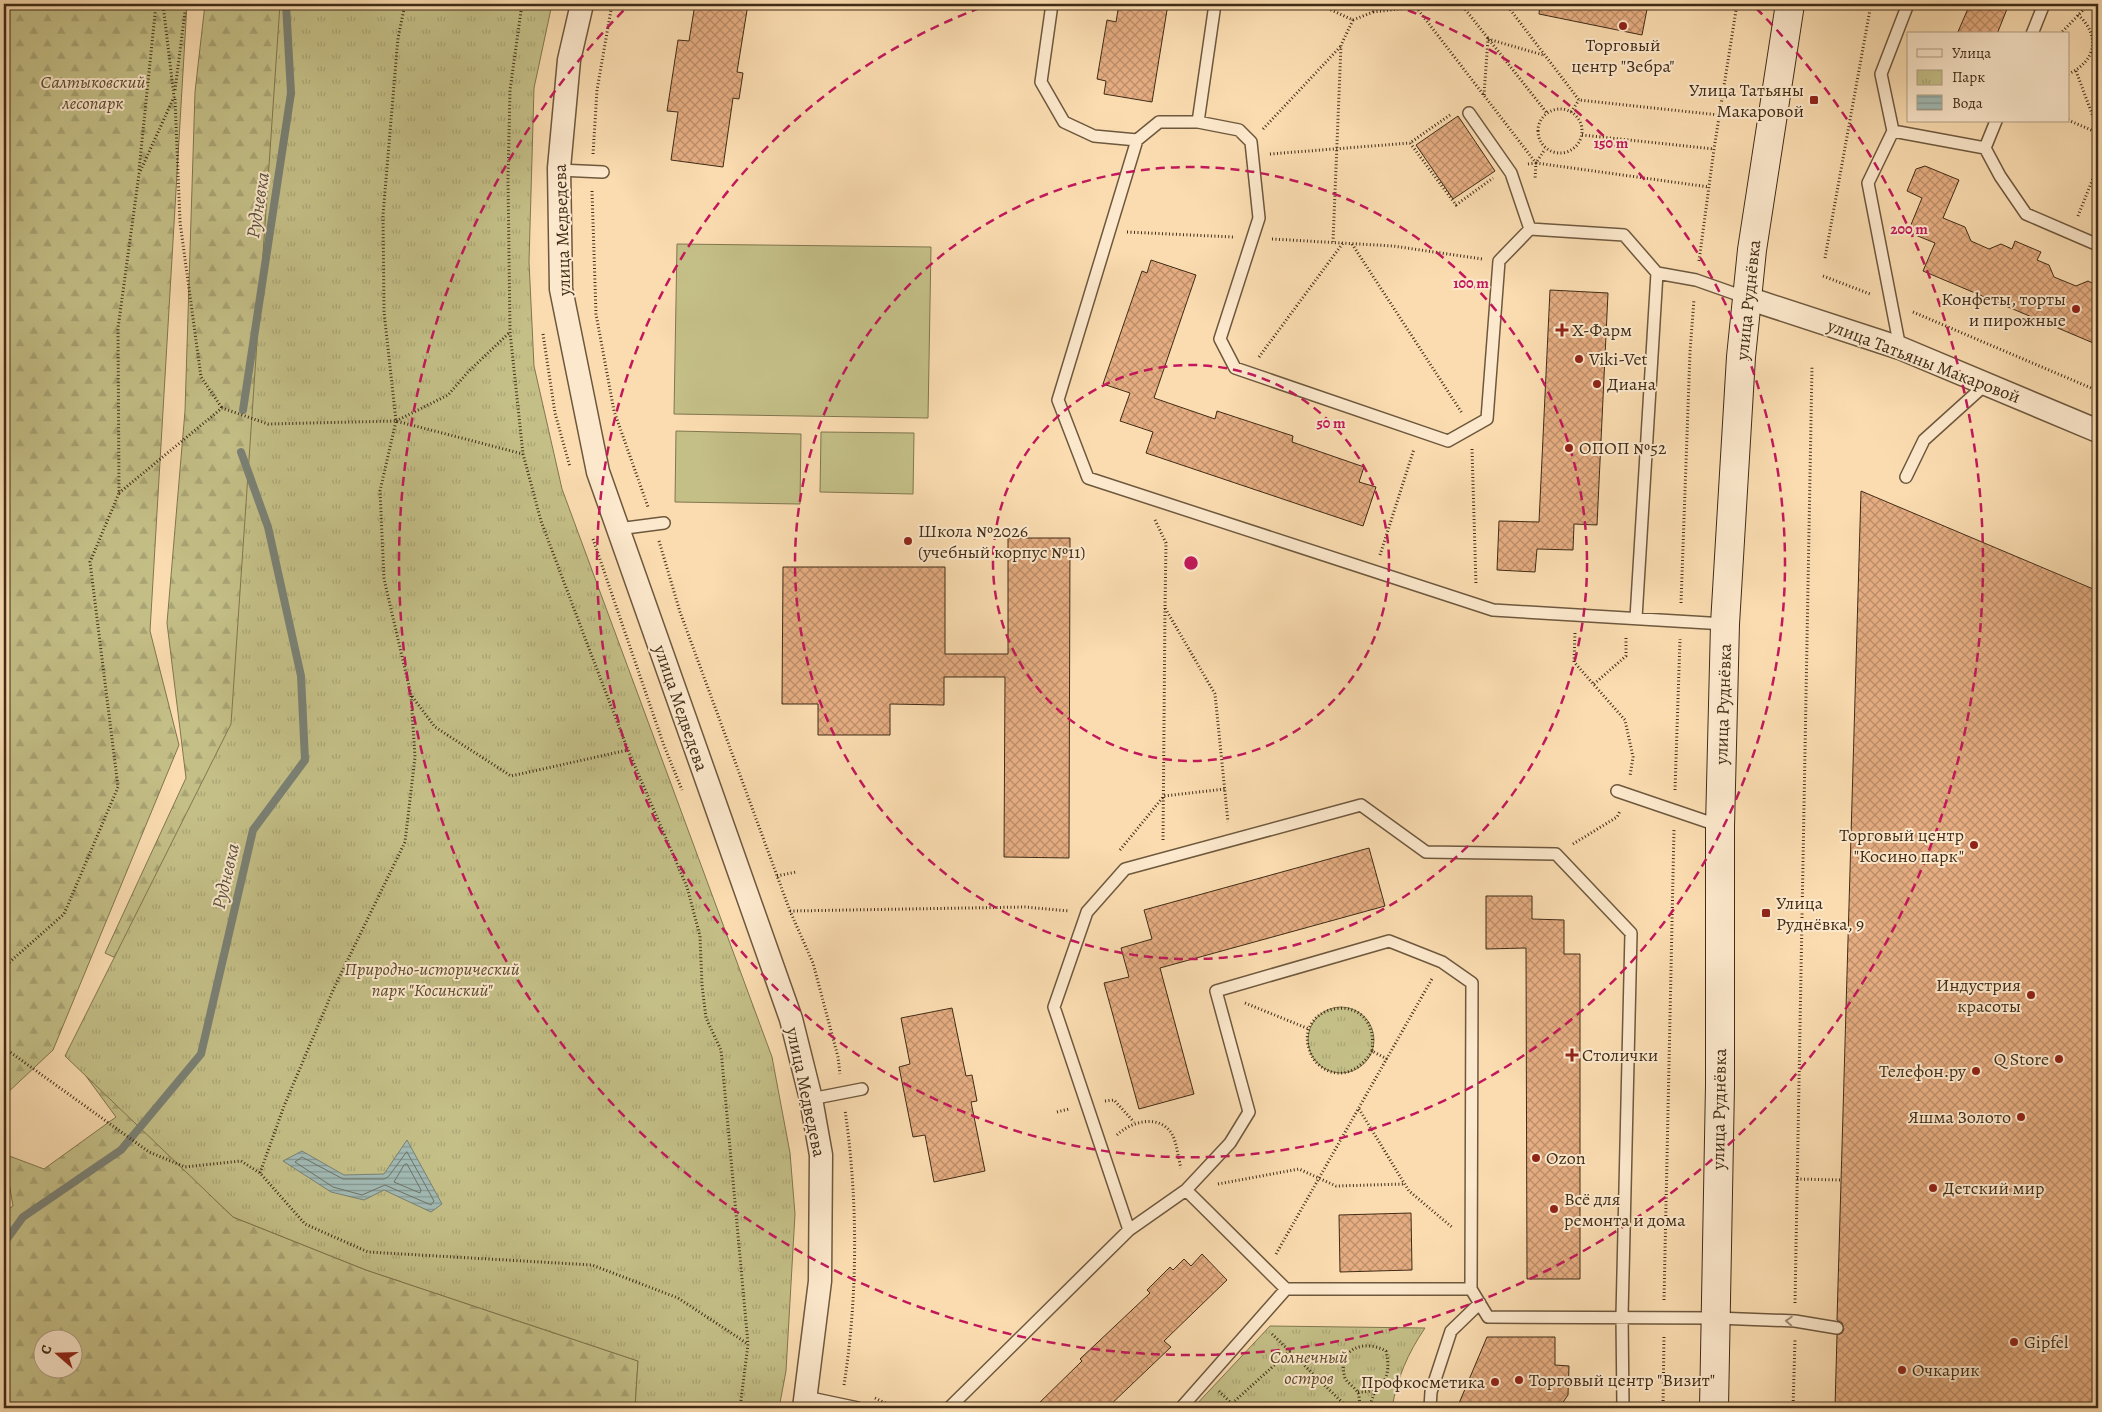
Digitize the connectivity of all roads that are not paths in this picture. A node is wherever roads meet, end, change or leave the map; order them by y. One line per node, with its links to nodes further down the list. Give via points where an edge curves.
1 (582, 4): 14 (street, улица Медведева, via 569,60)
2 (1052, 4): 12 (lane, via 1042,82 1064,122 1094,136)
3 (1215, 4): 9 (lane)
4 (1790, 4): 19 (street, улица Руднёвка)
5 (1908, 4): 11 (lane, via 1881,74)
6 (2044, 4): 7 (lane)
7 (2033, 32)
8 (1469, 113): 16 (lane, via 1509,169)
9 (1198, 122): 12 (lane, via 1160,122); 16 (lane, via 1240,130 1251,142 1260,218 1220,339 1235,368 1420,432 1448,441 1487,419 1499,262)
10 (1996, 122): 13 (lane)
11 (1892, 130): 13 (lane); 20 (lane, via 1868,183)
12 (1137, 140): 26 (lane, via 1058,400 1088,478 1493,610)
13 (1985, 148): 17 (lane, via 2026,214)
14 (559, 170): 15 (lane); 25 (street, улица Медведева, via 561,289 598,472)
15 (597, 172)
16 (1530, 230): 18 (lane, via 1624,235)
17 (2098, 245)
18 (1657, 273): 19 (lane, via 1696,280); 26 (lane)
19 (1747, 298): 20 (street, улица Татьяны Макаровой); 27 (street, улица Руднёвка)
20 (1900, 348): 21 (street, улица Татьяны Макаровой)
21 (1986, 384): 22 (street, улица Татьяны Макаровой); 23 (lane, via 1924,440)
22 (2098, 431)
23 (1906, 477)
24 (659, 523): 25 (lane)
25 (618, 529): 31 (street, улица Медведева, via 791,1018)
26 (1631, 617): 27 (lane)
27 (1726, 624): 29 (street, улица Руднёвка)
28 (1622, 793): 29 (lane)
29 (1720, 826): 38 (street, улица Руднёвка)
30 (862, 1089): 31 (lane)
31 (811, 1099): 40 (street, улица Медведева, via 821,1154 820,1281)
32 (1186, 1190): 33 (lane); 34 (lane); 35 (lane, via 1230,1143 1249,1112 1216,991 1389,941 1442,962 1472,984)
33 (1129, 1230): 37 (lane, via 1054,1007 1087,912 1125,869 1361,805 1426,852 1556,854 1631,933); 42 (lane)
34 (1286, 1289): 35 (lane); 43 (lane)
35 (1471, 1289): 36 (lane)
36 (1480, 1304): 37 (lane, via 1488,1317); 44 (lane, via 1451,1331 1431,1392)
37 (1622, 1316): 38 (lane); 45 (lane)
38 (1716, 1318): 39 (lane, one-way to 38, via 1795,1321); 46 (street, улица Руднёвка)
39 (1837, 1328)
40 (805, 1403): 41 (lane)
41 (858, 1408)
42 (950, 1408)
43 (1181, 1408)
44 (1430, 1408)
45 (1623, 1408)
46 (1714, 1408)

